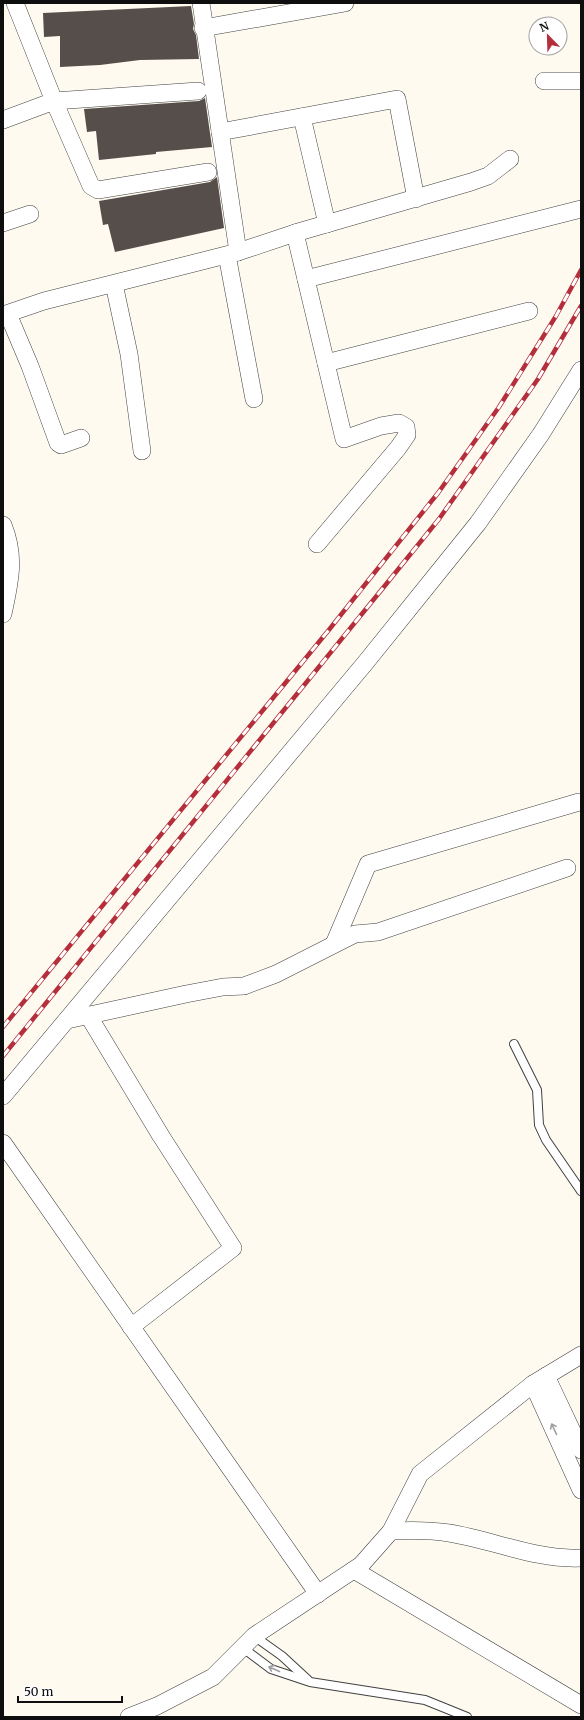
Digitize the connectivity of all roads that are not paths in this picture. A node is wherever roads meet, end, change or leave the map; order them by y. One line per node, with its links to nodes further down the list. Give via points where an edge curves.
1 (15, 3): 8 (street)
2 (200, 3): 4 (street)
3 (345, 3): 4 (street)
4 (203, 28): 11 (street)
5 (544, 81): 6 (street)
6 (581, 82)
7 (198, 91): 8 (street)
8 (54, 101): 10 (street); 13 (street, via 91,186 98,190)
9 (302, 117): 11 (street); 14 (street, via 397,99); 18 (street)
10 (3, 120)
11 (220, 132): 20 (street)
12 (510, 159): 14 (street, via 488,176)
13 (208, 172)
14 (416, 199): 18 (street)
15 (581, 209): 21 (street)
16 (30, 214): 17 (street)
17 (3, 224)
18 (327, 224): 19 (street)
19 (295, 233): 20 (street); 21 (street)
20 (232, 254): 22 (street); 27 (street)
21 (306, 279): 25 (street)
22 (114, 284): 24 (street, via 44,301); 29 (street, via 129,354)
23 (530, 311): 25 (street)
24 (5, 315): 28 (street, via 30,366 58,443 66,444)
25 (326, 363): 31 (street, via 344,438 399,423 406,427 407,435)
26 (581, 370): 37 (street, via 541,434 478,523 366,662)
27 (254, 399)
28 (81, 438)
29 (142, 450)
30 (3, 525): 32 (street, via 9,541 11,574)
31 (317, 544)
32 (4, 603)
33 (579, 802): 35 (street, via 368,864)
34 (567, 868): 35 (street, via 378,932 355,934)
35 (334, 944): 36 (street, via 276,974 244,986 186,994)
36 (88, 1015): 37 (street); 42 (street, via 233,1248)
37 (67, 1020): 39 (street)
38 (514, 1044): 41 (lane, via 537,1090 539,1125)
39 (3, 1096)
40 (3, 1143): 42 (street)
41 (581, 1191)
42 (131, 1327): 50 (street)
43 (581, 1355): 44 (street)
44 (539, 1380): 45 (street); 47 (street, via 420,1474)
45 (577, 1451): 46 (street)
46 (581, 1490)
47 (391, 1531): 48 (street, via 424,1530 450,1533 545,1555); 49 (street)
48 (581, 1558)
49 (354, 1570): 50 (street); 53 (street)
50 (318, 1594): 51 (street)
51 (249, 1642): 52 (lane, via 282,1656); 52 (lane, one-way to 51, via 271,1669); 54 (street, via 213,1677 157,1706)
52 (310, 1682): 55 (lane, via 425,1700)
53 (581, 1705)
54 (129, 1717)
55 (467, 1717)

